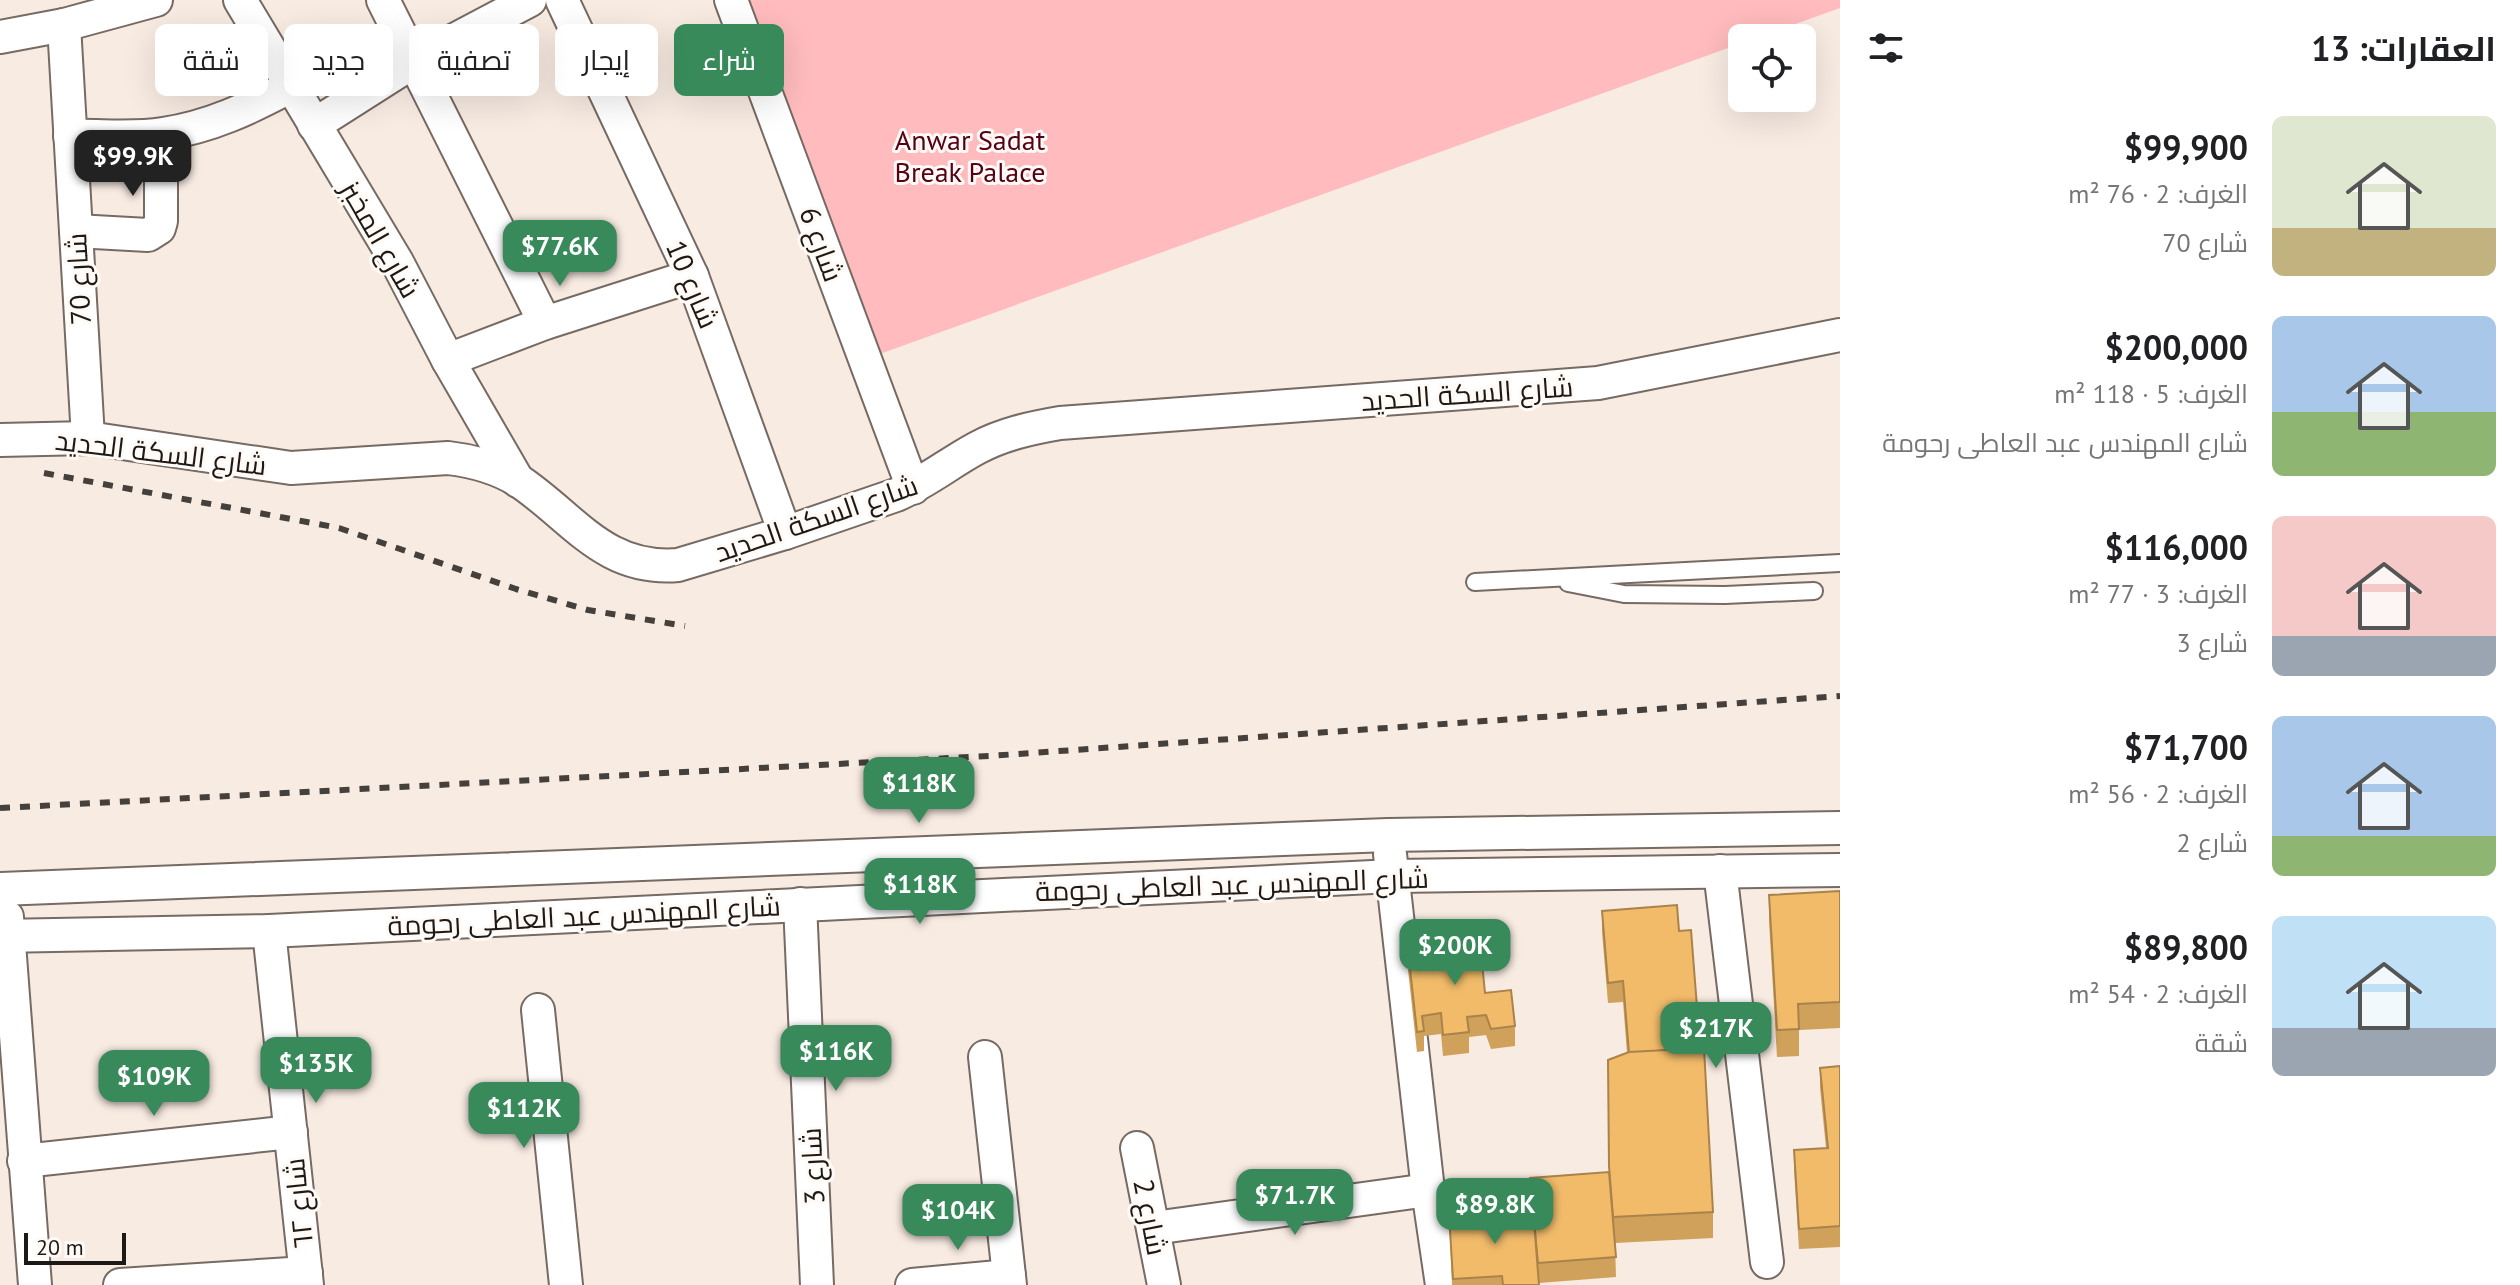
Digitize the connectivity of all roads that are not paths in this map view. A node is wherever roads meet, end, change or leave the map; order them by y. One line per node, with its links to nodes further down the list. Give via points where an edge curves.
1 (156, 0): 8 (street)
2 (240, 0): 12 (street, شارع المخبز)
3 (383, 0): 10 (street)
4 (530, 0): 7 (street)
5 (562, 0): 20 (street, شارع 10)
6 (731, 0): 27 (street, شارع 6)
7 (485, 24)
8 (64, 25): 9 (street); 18 (street, شارع 70)
9 (0, 37)
10 (409, 54)
11 (409, 65): 16 (street)
12 (284, 74)
13 (284, 90): 17 (street, via 207,125)
14 (297, 96): 16 (street, شارع المخبز)
15 (430, 96): 21 (street)
16 (314, 125): 23 (street, شارع المخبز, via 397,262)
17 (161, 135): 18 (street); 19 (street, via 159,228 148,235)
18 (70, 136): 19 (street, شارع 70)
19 (76, 231): 24 (street, شارع 70)
20 (692, 276): 21 (street); 28 (street, شارع 10)
21 (545, 323): 23 (street)
22 (1840, 335): 27 (street, شارع السكة الحديد, via 1598,383 1060,423 1003,436)
23 (448, 360): 26 (street, شارع المخبز)
24 (88, 438): 25 (street, شارع السكة الحديد); 26 (street, شارع السكة الحديد, via 291,468 448,458 493,468)
25 (0, 440)
26 (518, 481): 28 (street, شارع السكة الحديد, via 608,552 642,565 678,565)
27 (913, 488): 28 (street, شارع السكة الحديد)
28 (785, 533)
29 (1840, 563): 30 (lane)
30 (1543, 578): 31 (lane); 32 (lane, via 1624,594)
31 (1475, 582)
32 (1814, 591)
33 (1840, 828): 34 (street, شارع المهندس عبد العاطى رحومة)
34 (1388, 835): 37 (street); 38 (street, شارع المهندس عبد العاطى رحومة)
35 (1840, 870): 36 (street, شارع المهندس عبد العاطى رحومة)
36 (1720, 871): 37 (street, شارع المهندس عبد العاطى رحومة); 49 (street)
37 (1393, 876): 39 (street, شارع المهندس عبد العاطى رحومة); 47 (street)
38 (2, 889): 41 (street)
39 (800, 904): 40 (street, شارع المهندس عبد العاطى رحومة); 55 (street, شارع 3)
40 (269, 931): 41 (street, شارع المهندس عبد العاطى رحومة); 44 (street, شارع ٦٢)
41 (4, 936): 46 (street)
42 (538, 1010): 54 (street)
43 (985, 1057): 51 (street)
44 (291, 1132): 46 (street); 50 (street, شارع ٦٢)
45 (1137, 1148): 48 (street, شارع 2)
46 (24, 1161): 52 (street)
47 (1428, 1190): 48 (street); 58 (street)
48 (1154, 1228): 57 (street, شارع 2)
49 (1767, 1262)
50 (307, 1279): 53 (street)
51 (1010, 1280): 56 (street)
52 (35, 1285)
53 (120, 1285)
54 (566, 1285)
55 (817, 1285)
56 (912, 1285)
57 (1164, 1285)
58 (1442, 1285)

